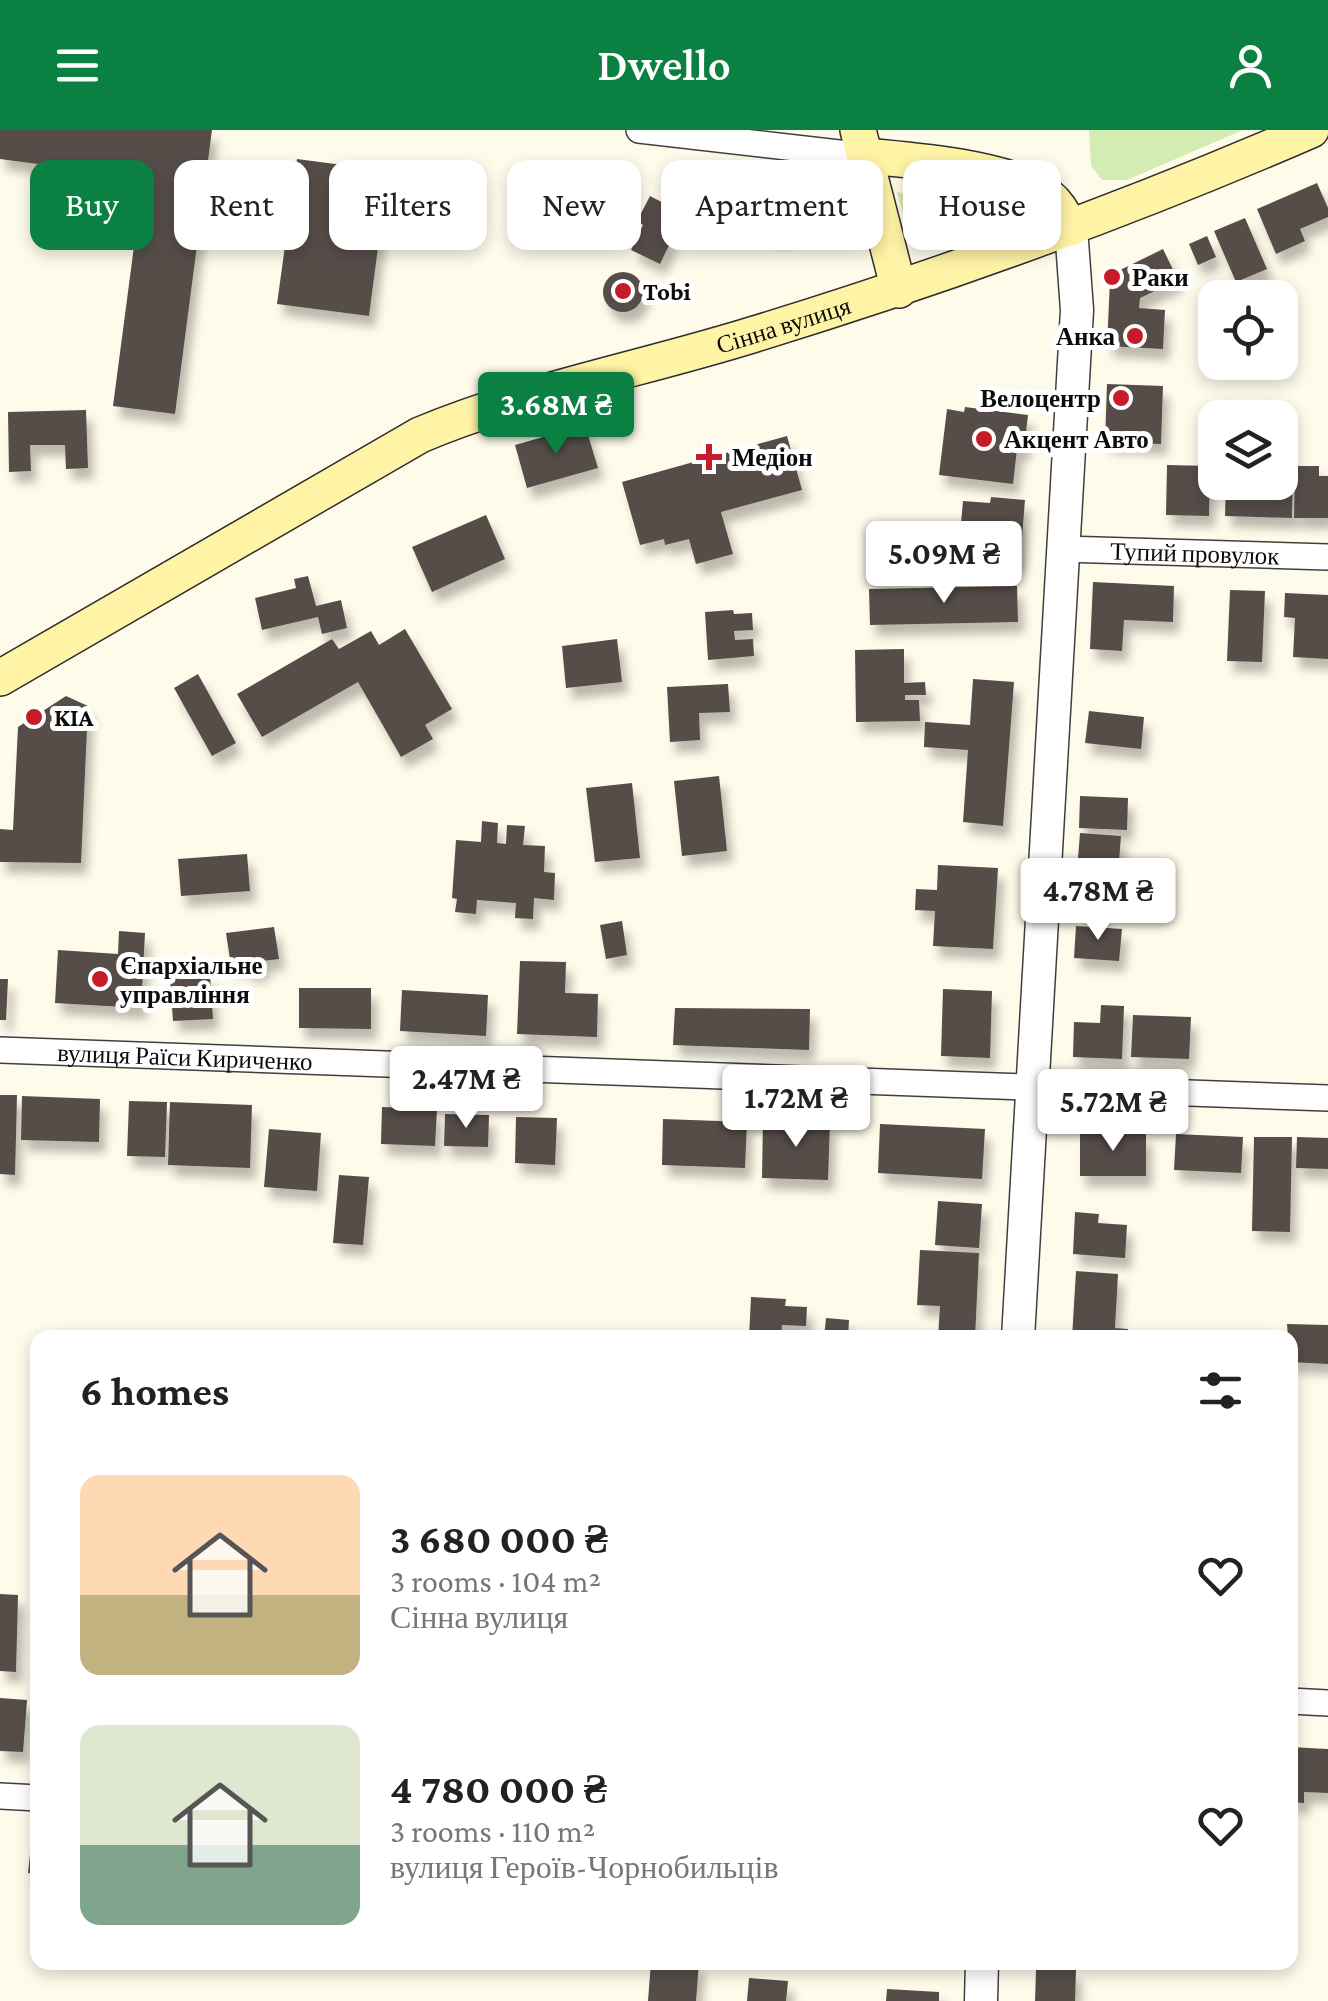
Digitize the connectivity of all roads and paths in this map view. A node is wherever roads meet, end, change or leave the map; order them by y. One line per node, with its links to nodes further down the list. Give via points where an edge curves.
1 (639, 130): 3 (street)
2 (1311, 130): 4 (main road, Сінна вулиця)
3 (862, 143): 4 (main road, via 1045,193); 5 (main road)
4 (1071, 228): 5 (main road, Сінна вулиця); 6 (street, via 1077,310)
5 (899, 290): 8 (main road, Сінна вулиця, via 479,410 420,435)
6 (1063, 549): 7 (street, Тупий провулок); 10 (street)
7 (1328, 557)
8 (0, 678)
9 (0, 1050): 10 (street, вулиця Раїси Кириченко)
10 (1032, 1087): 11 (street, вулиця Раїси Кириченко); 12 (street)
11 (1328, 1098)
12 (1018, 1330)
13 (1298, 1701): 14 (street)
14 (1328, 1703)
15 (0, 1796): 16 (street)
16 (30, 1798)
17 (982, 1970): 18 (street)
18 (981, 2001)

